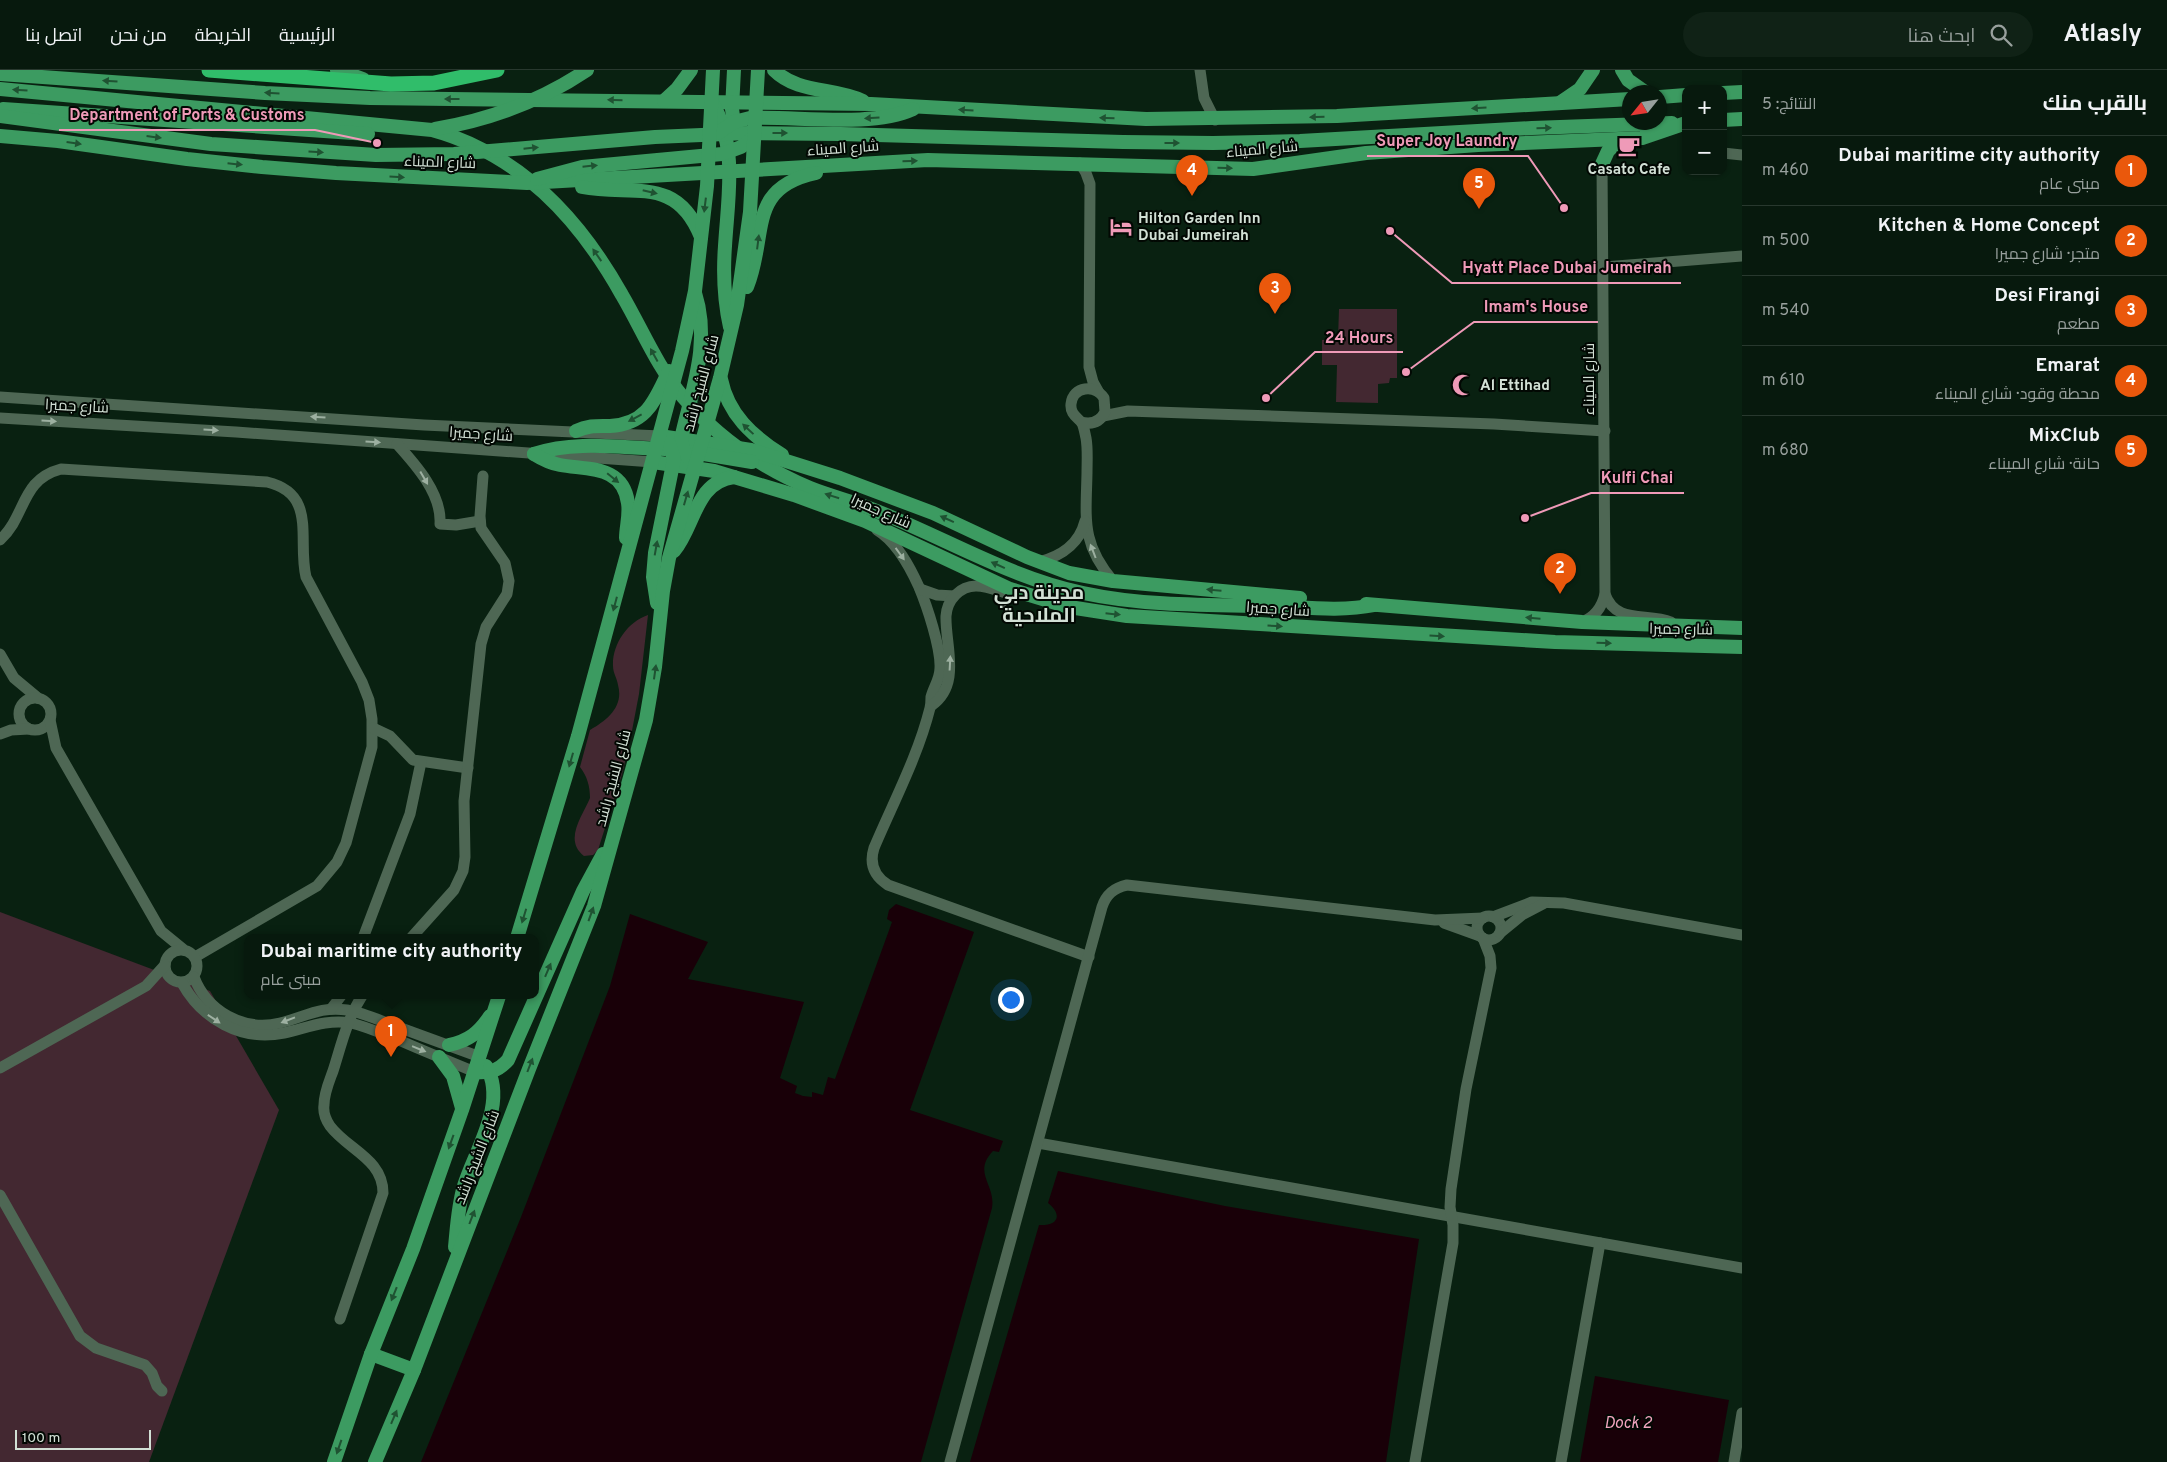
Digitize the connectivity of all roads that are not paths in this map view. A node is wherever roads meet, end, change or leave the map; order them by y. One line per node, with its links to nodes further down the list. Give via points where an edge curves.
1 (209, 70): 3 (highway, via 414,84 455,80)
2 (338, 70): 21 (main road)
3 (497, 70)
4 (587, 70): 32 (main road, via 549,92 505,111 465,123 411,132 348,133)
5 (690, 70): 23 (main road)
6 (713, 70): 24 (main road, شارع الشيخ راشد)
7 (734, 70): 25 (main road)
8 (758, 70): 26 (main road, شارع الشيخ راشد)
9 (774, 70): 27 (main road, via 800,86 839,92)
10 (1200, 70): 16 (street)
11 (1593, 70): 28 (main road, via 1580,89)
12 (1622, 70): 14 (main road)
13 (0, 74): 21 (main road, شارع الميناء, one-way to 13, via 265,93)
14 (1635, 85)
15 (0, 89): 104 (main road, one-way to 15, via 1337,610 1141,602 1082,593 1005,568 876,510 802,484 762,465 706,422 671,382 623,296 576,225 520,171 456,138 432,130)
16 (1202, 89): 35 (street); 36 (street)
17 (1742, 92): 18 (main road)
18 (1727, 93)
19 (1682, 95): 20 (main road)
20 (1667, 96)
21 (399, 98): 23 (main road, شارع الميناء, one-way to 21)
22 (1622, 100): 28 (main road, شارع الميناء)
23 (664, 101): 24 (main road, شارع الميناء)
24 (711, 102): 25 (main road, شارع الميناء); 39 (main road); 48 (main road, شارع الشيخ راشد)
25 (732, 102): 26 (main road, شارع الميناء); 39 (main road)
26 (756, 102): 27 (main road, شارع الميناء); 33 (main road, شارع الشيخ راشد)
27 (871, 104): 29 (main road, شارع الميناء)
28 (1553, 104): 36 (main road, شارع الميناء, one-way to 36)
29 (919, 106): 33 (main road, one-way to 33, via 890,117 869,119); 35 (main road, شارع الميناء, one-way to 29, via 1094,118)
30 (0, 109): 32 (main road)
31 (0, 116): 32 (main road)
32 (37, 116): 41 (main road, one-way to 41, via 211,144 376,156 454,154 655,137 748,133 1123,142 1283,142)
33 (756, 118): 39 (main road); 43 (main road, شارع الشيخ راشد)
34 (1742, 119): 37 (main road)
35 (1190, 120): 36 (main road, شارع الميناء)
36 (1215, 120)
37 (1727, 120)
38 (1682, 124): 41 (main road, one-way to 38)
39 (729, 125): 48 (main road); 49 (main road)
40 (1682, 125): 46 (main road, شارع الميناء, via 1648,136)
41 (1426, 134): 56 (main road, via 1391,144 1304,156)
42 (0, 136): 44 (main road, شارع الميناء)
43 (754, 137): 49 (main road); 57 (main road, شارع الشيخ راشد)
44 (25, 139): 47 (main road); 61 (main road, شارع الميناء, one-way to 61, via 271,168)
45 (1587, 139): 46 (main road, شارع الميناء); 55 (main road); 56 (main road, شارع الميناء, via 1347,155)
46 (1619, 140): 55 (main road, via 1608,151)
47 (0, 142)
48 (709, 149): 49 (main road); 59 (main road, شارع الشيخ راشد); 61 (main road, one-way to 48, via 582,167)
49 (735, 150): 57 (main road); 58 (main road)
50 (1727, 153): 51 (street)
51 (1742, 155)
52 (861, 163): 53 (main road, شارع الميناء, one-way to 53, via 928,160); 57 (main road, شارع الميناء); 67 (main road, one-way to 52, via 751,277 765,208 773,196 799,177)
53 (1080, 163): 54 (main road, شارع الميناء); 62 (street)
54 (1102, 164): 56 (main road, شارع الميناء, one-way to 56, via 1237,169); 62 (street)
55 (1602, 164): 65 (street, شارع الميناء)
56 (1269, 167)
57 (752, 170): 58 (main road, شارع الميناء); 67 (main road, شارع الشيخ راشد, via 747,243)
58 (730, 171): 59 (main road, شارع الميناء); 68 (main road, via 724,276)
59 (708, 172): 60 (main road, شارع الميناء); 63 (main road, شارع الشيخ راشد, one-way to 63)
60 (567, 182): 61 (main road, شارع الميناء); 63 (main road, one-way to 63, via 591,188 640,190 662,195 686,212)
61 (527, 183)
62 (1090, 184): 70 (street)
63 (701, 237): 66 (main road, شارع الشيخ راشد)
64 (1742, 256): 65 (street)
65 (1604, 263): 80 (street, شارع الميناء)
66 (695, 291): 69 (main road, شارع الشيخ راشد); 86 (main road, via 702,317 702,345)
67 (738, 305): 68 (main road, شارع الشيخ راشد)
68 (731, 335): 71 (main road, شارع الشيخ راشد)
69 (682, 351): 81 (main road, one-way to 81, via 668,372 656,400 642,415 622,424 590,426); 84 (main road, شارع الشيخ راشد)
70 (1089, 366): 72 (street); 73 (street)
71 (720, 378): 83 (main road, شارع الشيخ راشد); 88 (main road, one-way to 71, via 746,428 731,409)
72 (1080, 390): 73 (street); 79 (street, via 1072,398 1071,408)
73 (1098, 391): 75 (street)
74 (0, 396): 81 (street, شارع جميرا, one-way to 74)
75 (1106, 402): 76 (street); 78 (street)
76 (1128, 410): 78 (street); 80 (street)
77 (0, 418): 82 (street, شارع جميرا, one-way to 82)
78 (1100, 419): 79 (street, via 1091,423); 85 (street, via 1091,432)
79 (1081, 422): 85 (street)
80 (1605, 427): 101 (street, شارع الميناء)
81 (576, 431): 84 (street, شارع جميرا)
82 (397, 444): 87 (street, شارع جميرا); 93 (street, one-way to 93, via 422,474 434,497 440,524)
83 (700, 447): 86 (main road); 88 (main road, via 761,464); 89 (main road, شارع الشيخ راشد)
84 (656, 449): 86 (main road); 86 (main road, شارع جميرا); 87 (main road, via 574,446); 96 (main road, شارع الشيخ راشد)
85 (1087, 450): 92 (street)
86 (678, 451): 89 (main road, شارع جميرا); 105 (main road, one-way to 86, via 654,565)
87 (534, 454): 96 (main road, one-way to 96, via 558,464 602,471 618,481 628,502)
88 (802, 466): 98 (main road, شارع جميرا, one-way to 88, via 923,509)
89 (695, 467): 91 (main road, شارع جميرا); 97 (main road, شارع الشيخ راشد, one-way to 89)
90 (482, 476): 93 (street)
91 (734, 477): 94 (main road, شارع جميرا); 97 (main road, via 714,484 703,494 683,539)
92 (1086, 514): 98 (street, via 1080,536 1073,545); 99 (street, one-way to 92, via 1093,554)
93 (480, 521): 121 (street, via 484,534 505,563 510,581 507,594 486,626 481,644)
94 (865, 521): 100 (street, one-way to 100, via 883,533 896,548); 102 (main road, شارع جميرا, via 993,581)
95 (0, 540): 116 (street, via 14,523 30,488 41,478 61,469 260,481 280,486 295,498 301,510 306,577 366,691)
96 (628, 557): 129 (main road, شارع الشيخ راشد, one-way to 129)
97 (669, 558): 105 (main road, شارع الشيخ راشد)
98 (1038, 562): 99 (main road, شارع جميرا)
99 (1113, 581): 104 (main road, شارع جميرا, one-way to 99)
100 (920, 589): 103 (street); 113 (street, via 940,664)
101 (1605, 594): 106 (street, via 1596,612); 107 (street, via 1610,605 1621,614 1659,618)
102 (1032, 595): 103 (street, via 1007,594 976,586); 109 (main road, شارع جميرا, one-way to 109, via 1079,609 1127,616 1556,642)
103 (954, 596): 113 (street, one-way to 103, via 942,694 949,674 951,660 946,614)
104 (1375, 605): 106 (main road, شارع جميرا, one-way to 104)
105 (660, 613): 122 (main road, شارع الشيخ راشد, one-way to 105, via 646,720)
106 (1582, 622): 107 (main road, شارع جميرا)
107 (1677, 626): 108 (main road, شارع جميرا)
108 (1742, 628)
109 (1742, 647)
110 (0, 654): 111 (street)
111 (14, 678): 112 (street); 114 (street)
112 (38, 698): 114 (street, via 27,699); 115 (street, via 48,704)
113 (931, 706): 135 (street, via 874,848 871,862 877,876 888,885)
114 (19, 710): 117 (street, via 21,722); 118 (street)
115 (50, 720): 117 (street, via 42,728); 119 (street)
116 (373, 728): 120 (street, via 390,736 409,757); 134 (street, via 372,747 346,843 331,871 309,892)
117 (30, 729): 118 (street); 119 (street)
118 (3, 733)
119 (56, 748): 126 (street)
120 (421, 762): 121 (street); 127 (street, via 410,814)
121 (468, 768): 128 (street, via 463,817 463,871 454,890)
122 (616, 831): 141 (main road, one-way to 122, via 583,891); 160 (main road, شارع الشيخ راشد, one-way to 122, via 585,931)
123 (1547, 902): 124 (street, via 1524,903); 130 (street, via 1522,915); 131 (street)
124 (1488, 917): 125 (street); 130 (street, via 1500,922); 132 (street, via 1478,924)
125 (1435, 920): 132 (street); 135 (street, via 1127,886 1114,890 1104,900)
126 (160, 931): 133 (street); 136 (street)
127 (365, 934)
128 (415, 934)
129 (518, 934)
130 (1499, 935): 132 (street, via 1491,940); 137 (street)
131 (1742, 935)
132 (1482, 937): 137 (street)
133 (183, 950): 134 (street); 136 (street, via 174,951)
134 (195, 957): 138 (street, via 198,969)
135 (1089, 957): 156 (street)
136 (165, 962): 139 (street, via 169,977); 140 (street)
137 (1491, 968): 158 (street, via 1466,1089 1451,1189)
138 (194, 977): 139 (street); 146 (street, one-way to 138, via 310,1012 274,1024 251,1024 236,1020 216,1008 205,997)
139 (180, 982): 140 (street); 148 (street, one-way to 148, via 207,1015 244,1033 275,1034 320,1023)
140 (146, 986): 152 (street)
141 (539, 990)
142 (339, 999): 146 (street)
143 (360, 999): 147 (street)
144 (535, 999): 154 (main road, one-way to 144, via 508,1060)
145 (498, 1000): 149 (main road, via 486,1022 471,1038); 151 (main road, شارع الشيخ راشد)
146 (332, 1009): 147 (street)
147 (353, 1011): 148 (street); 149 (street)
148 (348, 1023): 150 (street, one-way to 150, via 370,1028); 162 (street, via 325,1096 324,1109 334,1130 377,1169 383,1193)
149 (449, 1045): 151 (street)
150 (439, 1057): 153 (street); 155 (main road, via 453,1076)
151 (480, 1057): 153 (main road, شارع الشيخ راشد); 154 (main road)
152 (0, 1068)
153 (475, 1072): 154 (main road); 155 (main road, شارع الشيخ راشد)
154 (490, 1073): 160 (main road, via 495,1092 494,1107 464,1187 457,1219)
155 (462, 1110): 163 (main road, شارع الشيخ راشد, one-way to 163)
156 (1038, 1143): 158 (street); 169 (street)
157 (0, 1195): 165 (street, via 80,1336 96,1348 145,1365)
158 (1452, 1217): 159 (street); 170 (street, via 1453,1243)
159 (1600, 1243): 161 (street); 171 (street)
160 (454, 1263): 164 (main road, شارع الشيخ راشد)
161 (1742, 1268)
162 (340, 1320)
163 (371, 1354): 164 (main road); 167 (main road, شارع الشيخ راشد, one-way to 167)
164 (414, 1370): 168 (main road, شارع الشيخ راشد, one-way to 164)
165 (162, 1391)
166 (1742, 1414): 172 (street)
167 (334, 1462)
168 (375, 1462)
169 (950, 1462)
170 (1414, 1462)
171 (1561, 1462)
172 (1734, 1462)

